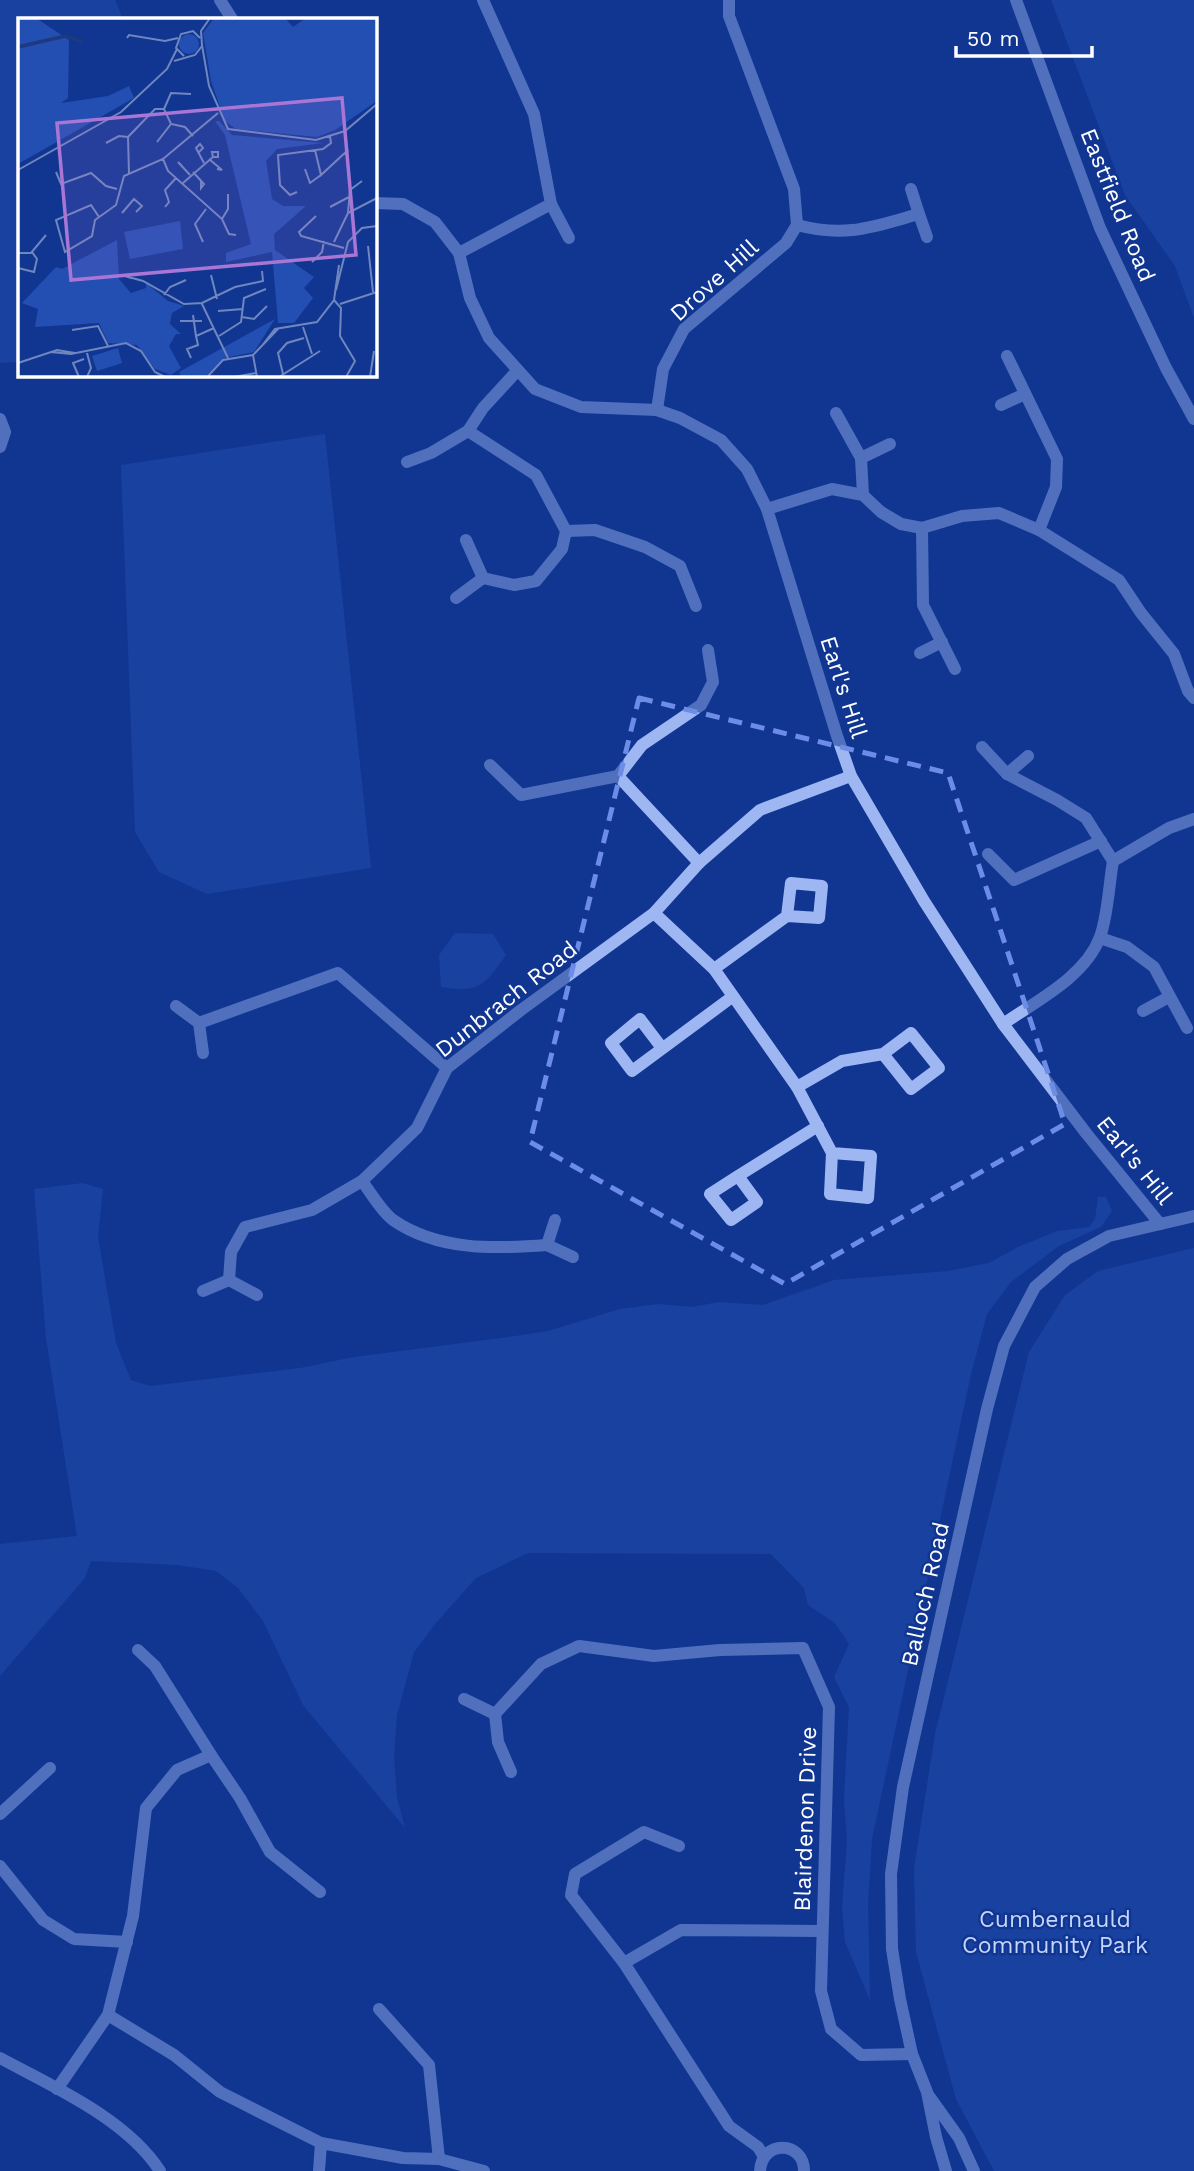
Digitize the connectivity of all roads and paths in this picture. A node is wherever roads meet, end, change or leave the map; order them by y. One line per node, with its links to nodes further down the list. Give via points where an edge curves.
1 (220, 0): 5 (street)
2 (483, 0): 8 (street, via 534,114)
3 (729, 0): 10 (street, via 729,16 794,188)
4 (1016, 0): 21 (street, Eastfield Road, via 1100,228)
5 (231, 18)
6 (911, 189): 9 (street)
7 (376, 203): 13 (street, Earl's Hill, via 403,204 435,222)
8 (551, 204): 12 (street); 13 (street)
9 (919, 214): 10 (street, via 852,232); 11 (street)
10 (797, 225): 18 (street, Drove Hill, via 786,243 684,329 663,369)
11 (927, 237)
12 (569, 238)
13 (459, 253): 15 (street, Earl's Hill, via 470,298 489,338)
14 (1007, 356): 16 (street)
15 (517, 371): 18 (street, Earl's Hill, via 535,389 581,407); 22 (street)
16 (1025, 394): 17 (street); 30 (street, via 1057,459 1056,487)
17 (1001, 405)
18 (657, 410): 28 (street, Earl's Hill, via 721,440 747,469)
19 (836, 413): 25 (street)
20 (0, 419): 24 (street, via 5,432)
21 (1194, 419)
22 (468, 431): 26 (street); 31 (street, via 536,475)
23 (890, 444): 25 (street)
24 (0, 446)
25 (861, 458): 27 (street)
26 (407, 462)
27 (863, 495): 28 (street, via 832,489); 29 (street, via 891,518)
28 (766, 509): 46 (street, Earl's Hill)
29 (922, 528): 30 (street, via 962,516 999,513); 36 (street, via 923,605)
30 (1039, 530): 40 (street, via 1119,580 1174,654)
31 (566, 531): 33 (street, via 562,549 536,581 514,585); 35 (street, via 595,530 645,547 680,566)
32 (467, 540): 33 (street)
33 (483, 578): 34 (street)
34 (456, 598)
35 (696, 606)
36 (942, 642): 38 (street); 39 (street)
37 (708, 650): 45 (street, via 713,682 701,705 642,746)
38 (920, 653)
39 (955, 668)
40 (1194, 698)
41 (982, 747): 44 (street)
42 (1028, 756): 44 (street)
43 (490, 765): 45 (street, via 521,795)
44 (1007, 774): 48 (street, via 1086,818)
45 (618, 776): 51 (street)
46 (851, 776): 51 (street, Dunbrach Road, via 760,810); 61 (street, Earl's Hill)
47 (1194, 819): 50 (street, via 1169,828)
48 (1101, 841): 49 (street, via 1014,880); 50 (street)
49 (988, 854)
50 (1113, 861): 54 (street)
51 (699, 863): 52 (street, Dunbrach Road)
52 (654, 913): 55 (street); 66 (street, Dunbrach Road)
53 (787, 915): 55 (street)
54 (1100, 937): 57 (street, via 1127,947 1154,967); 61 (street, via 1082,965)
55 (714, 969): 56 (street)
56 (732, 997): 63 (street); 67 (street)
57 (1169, 998): 59 (street); 62 (street)
58 (176, 1006): 60 (street)
59 (1143, 1011)
60 (199, 1023): 64 (street); 66 (street, via 338,973)
61 (1003, 1024): 74 (street, Earl's Hill)
62 (1187, 1028)
63 (662, 1048)
64 (203, 1053)
65 (883, 1054): 65 (street, via 911,1033 939,1068 911,1089); 67 (street, via 842,1061)
66 (447, 1068): 71 (street, Dunbrach Road, via 417,1128)
67 (797, 1087): 68 (street)
68 (818, 1126): 69 (street); 70 (street)
69 (832, 1153): 69 (street, via 871,1156 868,1198 830,1194)
70 (738, 1176)
71 (362, 1181): 75 (street, via 391,1219 428,1239 463,1246); 77 (street, Dunbrach Road, via 312,1210 245,1227 231,1252)
72 (1194, 1216): 74 (street, Balloch Road)
73 (555, 1220): 75 (street)
74 (1160, 1224): 95 (street, Balloch Road, via 1110,1236 1067,1259 1035,1287 1004,1346 903,1787 891,1874 892,1949)
75 (547, 1245): 76 (street)
76 (573, 1257)
77 (229, 1280): 78 (street); 79 (street)
78 (203, 1291)
79 (257, 1295)
80 (138, 1650): 83 (street, via 155,1666)
81 (464, 1699): 82 (street)
82 (495, 1714): 85 (street, via 498,1742); 90 (street, Blairdenon Drive, via 541,1664 579,1646 654,1656 803,1648 829,1707)
83 (211, 1755): 89 (street, via 270,1852); 91 (street, via 177,1770 146,1808)
84 (50, 1768): 86 (street)
85 (511, 1772)
86 (0, 1814)
87 (679, 1846): 92 (street, via 644,1832 575,1874 571,1895)
88 (0, 1866): 91 (street, via 43,1920 74,1939)
89 (320, 1892)
90 (822, 1931): 92 (street, via 681,1930); 95 (street, Blairdenon Drive, via 821,1991 831,2029 861,2055)
91 (127, 1942): 94 (street)
92 (624, 1963): 100 (street, via 729,2126 758,2147)
93 (379, 2009): 101 (street, via 429,2065)
94 (108, 2015): 97 (street); 99 (street, via 174,2055 220,2092)
95 (912, 2053): 98 (street, Balloch Road)
96 (0, 2057): 97 (street)
97 (57, 2089): 102 (street, via 106,2117)
98 (927, 2092): 107 (street, Balloch Road); 108 (street, Balloch Road, via 959,2138)
99 (321, 2143): 101 (street, via 402,2158); 103 (street)
100 (764, 2157): 105 (street); 106 (street, via 781,2147 791,2149 799,2155)
101 (439, 2158): 104 (street)
102 (160, 2171)
103 (319, 2171)
104 (484, 2171)
105 (760, 2171)
106 (804, 2171)
107 (946, 2171)
108 (974, 2171)

